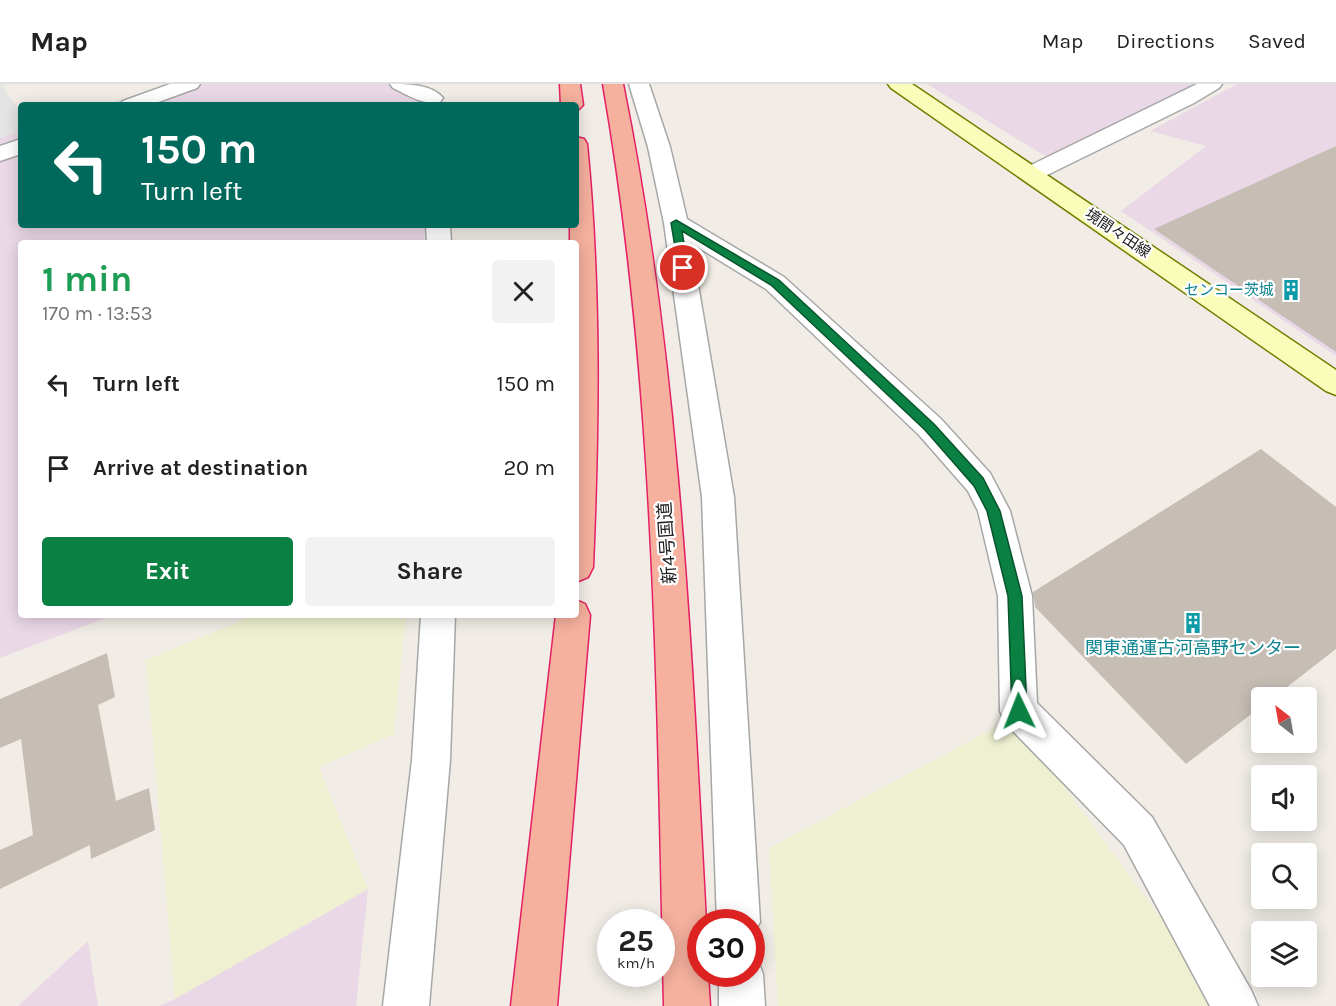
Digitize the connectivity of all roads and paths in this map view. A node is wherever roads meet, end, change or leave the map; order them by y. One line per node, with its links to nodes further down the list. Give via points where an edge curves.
1 (190, 84): 9 (street)
2 (400, 84): 8 (street)
3 (570, 84): 10 (highway)
4 (613, 84): 24 (highway, 新4号国道, via 647,297 658,410 675,665)
5 (639, 84): 15 (street, via 659,147)
6 (898, 84): 13 (main road, 境間々田線)
7 (1212, 84): 13 (street)
8 (433, 96)
9 (139, 102)
10 (572, 102)
11 (18, 147): 12 (street)
12 (0, 154)
13 (1031, 174): 16 (main road, 境間々田線)
14 (579, 192): 17 (highway, via 584,272)
15 (676, 223): 20 (street, via 718,497); 26 (street, via 775,283 930,427 979,482 994,511 1015,596 1019,711 1138,831)
16 (1336, 384)
17 (579, 429)
18 (438, 618): 22 (street, via 431,760)
19 (573, 618): 23 (highway)
20 (737, 909)
21 (741, 987): 25 (street)
22 (406, 1006)
23 (534, 1006)
24 (687, 1006)
25 (742, 1006)
26 (1235, 1006)

